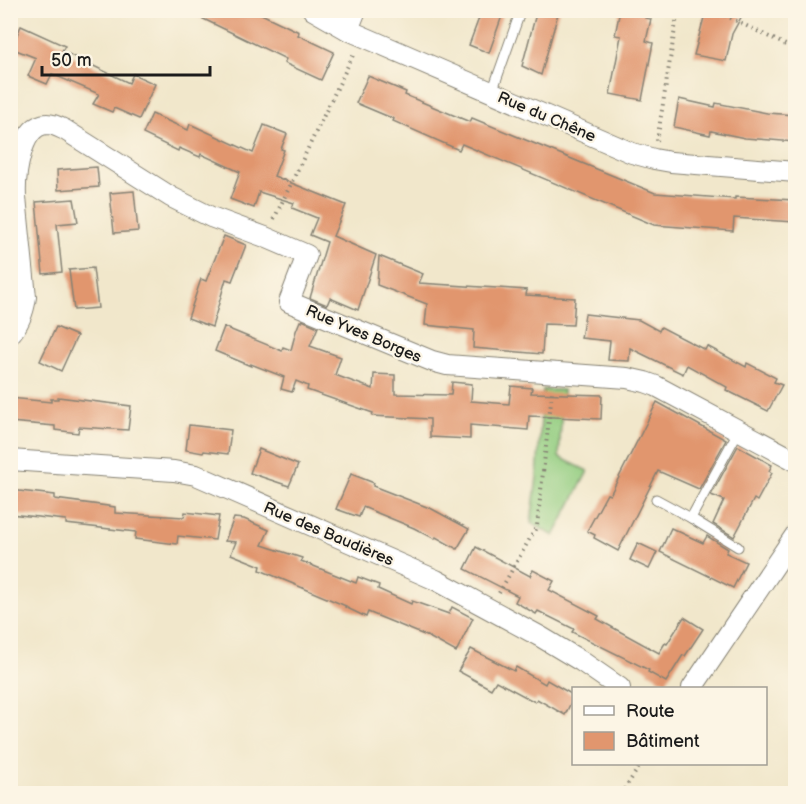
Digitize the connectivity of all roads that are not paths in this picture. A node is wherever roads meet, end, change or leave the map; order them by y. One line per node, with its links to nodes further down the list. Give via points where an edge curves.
1 (313, 10): 4 (street, Rue du Chêne)
2 (356, 10): 4 (street)
3 (521, 10): 5 (lane)
4 (355, 33): 5 (street, Rue du Chêne)
5 (492, 92): 6 (street, Rue du Chêne, via 654,159)
6 (795, 172)
7 (10, 334): 8 (street, Rue Yves Borges, via 19,321 26,297 15,181 22,150 34,129 49,124 210,217 307,255 289,302 447,365 645,382)
8 (739, 430): 10 (street, Rue Yves Borges); 12 (lane)
9 (10, 460): 15 (street, Rue des Baudières, via 196,475 427,576 541,637)
10 (795, 460)
11 (656, 499): 12 (lane)
12 (691, 518): 14 (lane)
13 (795, 534): 16 (street)
14 (738, 547)
15 (619, 687)
16 (693, 687)

